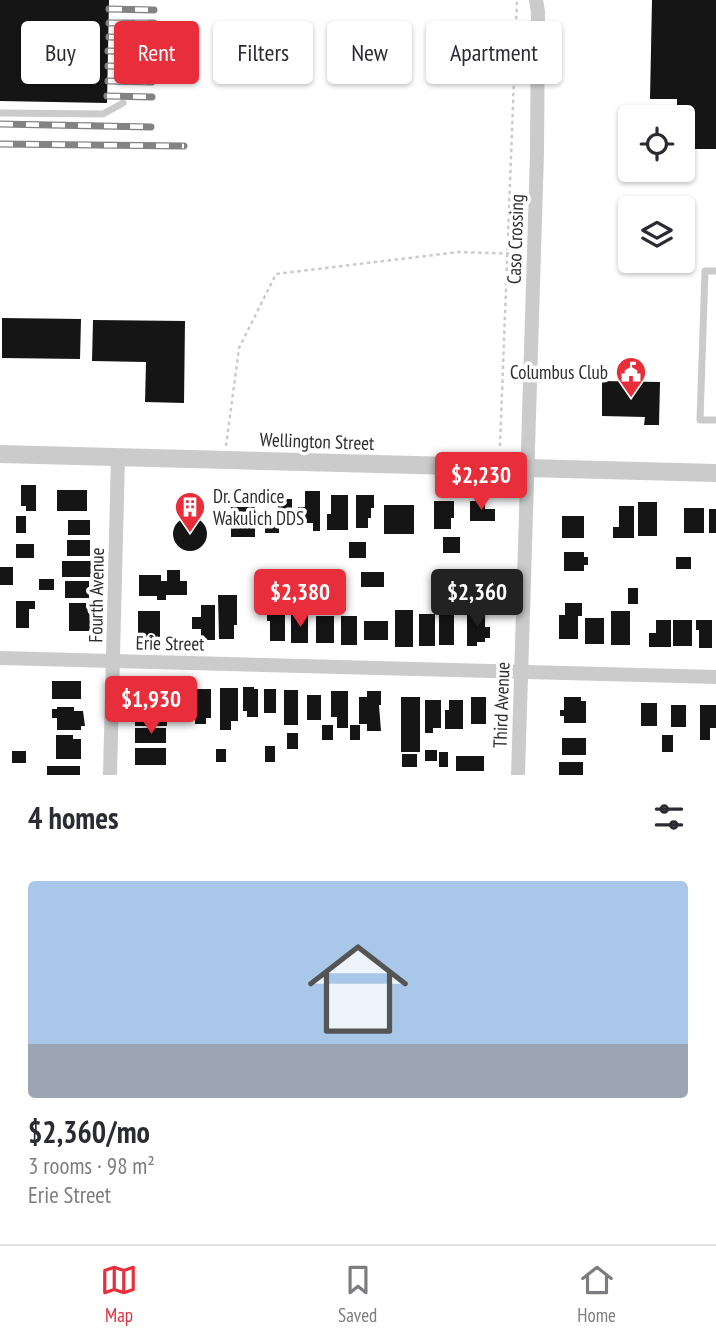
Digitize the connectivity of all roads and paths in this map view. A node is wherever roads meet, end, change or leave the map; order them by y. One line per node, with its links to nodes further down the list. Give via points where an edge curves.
1 (517, 0): 5 (path)
2 (539, 4): 6 (street, Caso Crossing)
3 (123, 103): 4 (lane, via 103,114)
4 (0, 113)
5 (508, 253): 6 (path); 9 (path); 12 (path, via 459,252 276,274 239,348)
6 (534, 254): 13 (street, Caso Crossing)
7 (716, 271): 8 (lane, via 705,271 701,420)
8 (716, 420)
9 (500, 446)
10 (0, 454): 11 (street, Wellington Street)
11 (118, 457): 12 (street, Wellington Street); 16 (street, Fourth Avenue)
12 (224, 460): 13 (street, Wellington Street)
13 (527, 468): 14 (street, Wellington Street); 17 (street, Third Avenue)
14 (716, 473)
15 (0, 658): 16 (street, Erie Street)
16 (113, 661): 17 (street, Erie Street); 19 (street, Fourth Avenue)
17 (521, 672): 18 (street, Erie Street); 20 (street, Third Avenue)
18 (716, 677)
19 (110, 775)
20 (518, 775)

